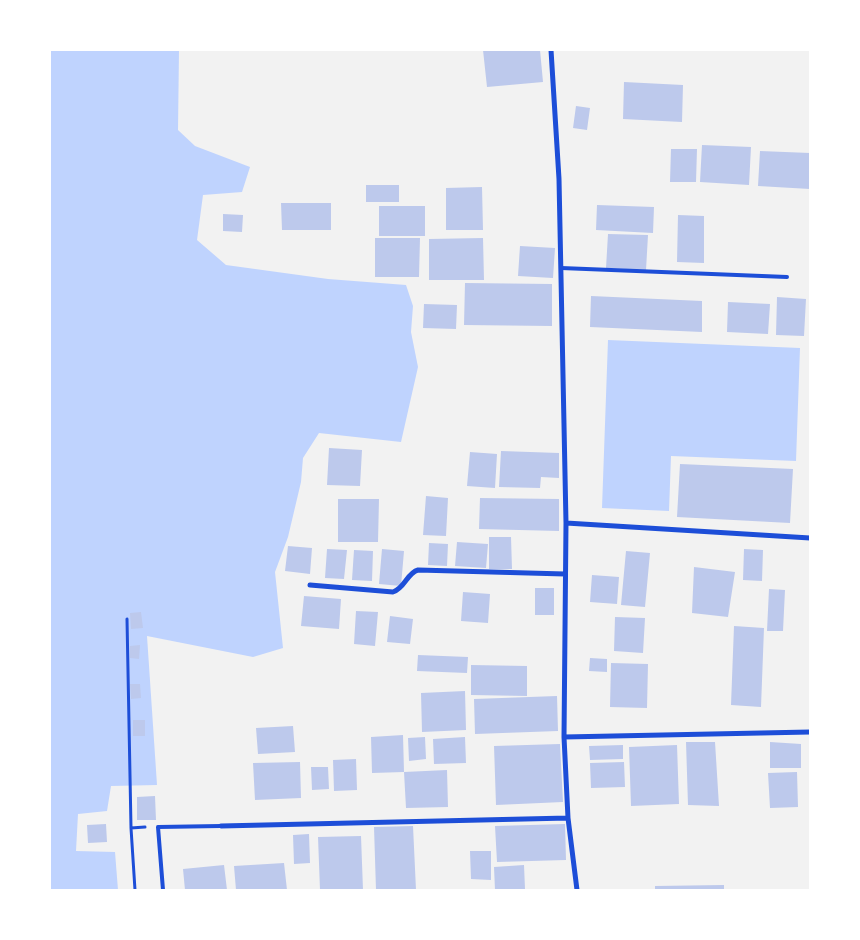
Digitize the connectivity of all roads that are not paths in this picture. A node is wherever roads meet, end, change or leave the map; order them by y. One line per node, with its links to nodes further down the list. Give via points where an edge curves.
1 (551, 50): 2 (street, via 560,179)
2 (561, 268): 3 (lane); 4 (street)
3 (787, 277)
4 (566, 523): 5 (street); 6 (street)
5 (810, 538)
6 (565, 574): 7 (street, via 418,570 412,572 400,590 393,592); 9 (street)
7 (310, 585)
8 (810, 732): 9 (street)
9 (564, 737): 10 (street)
10 (568, 818): 11 (street); 13 (street)
11 (221, 826): 12 (lane, via 158,827)
12 (163, 890)
13 (576, 890)

